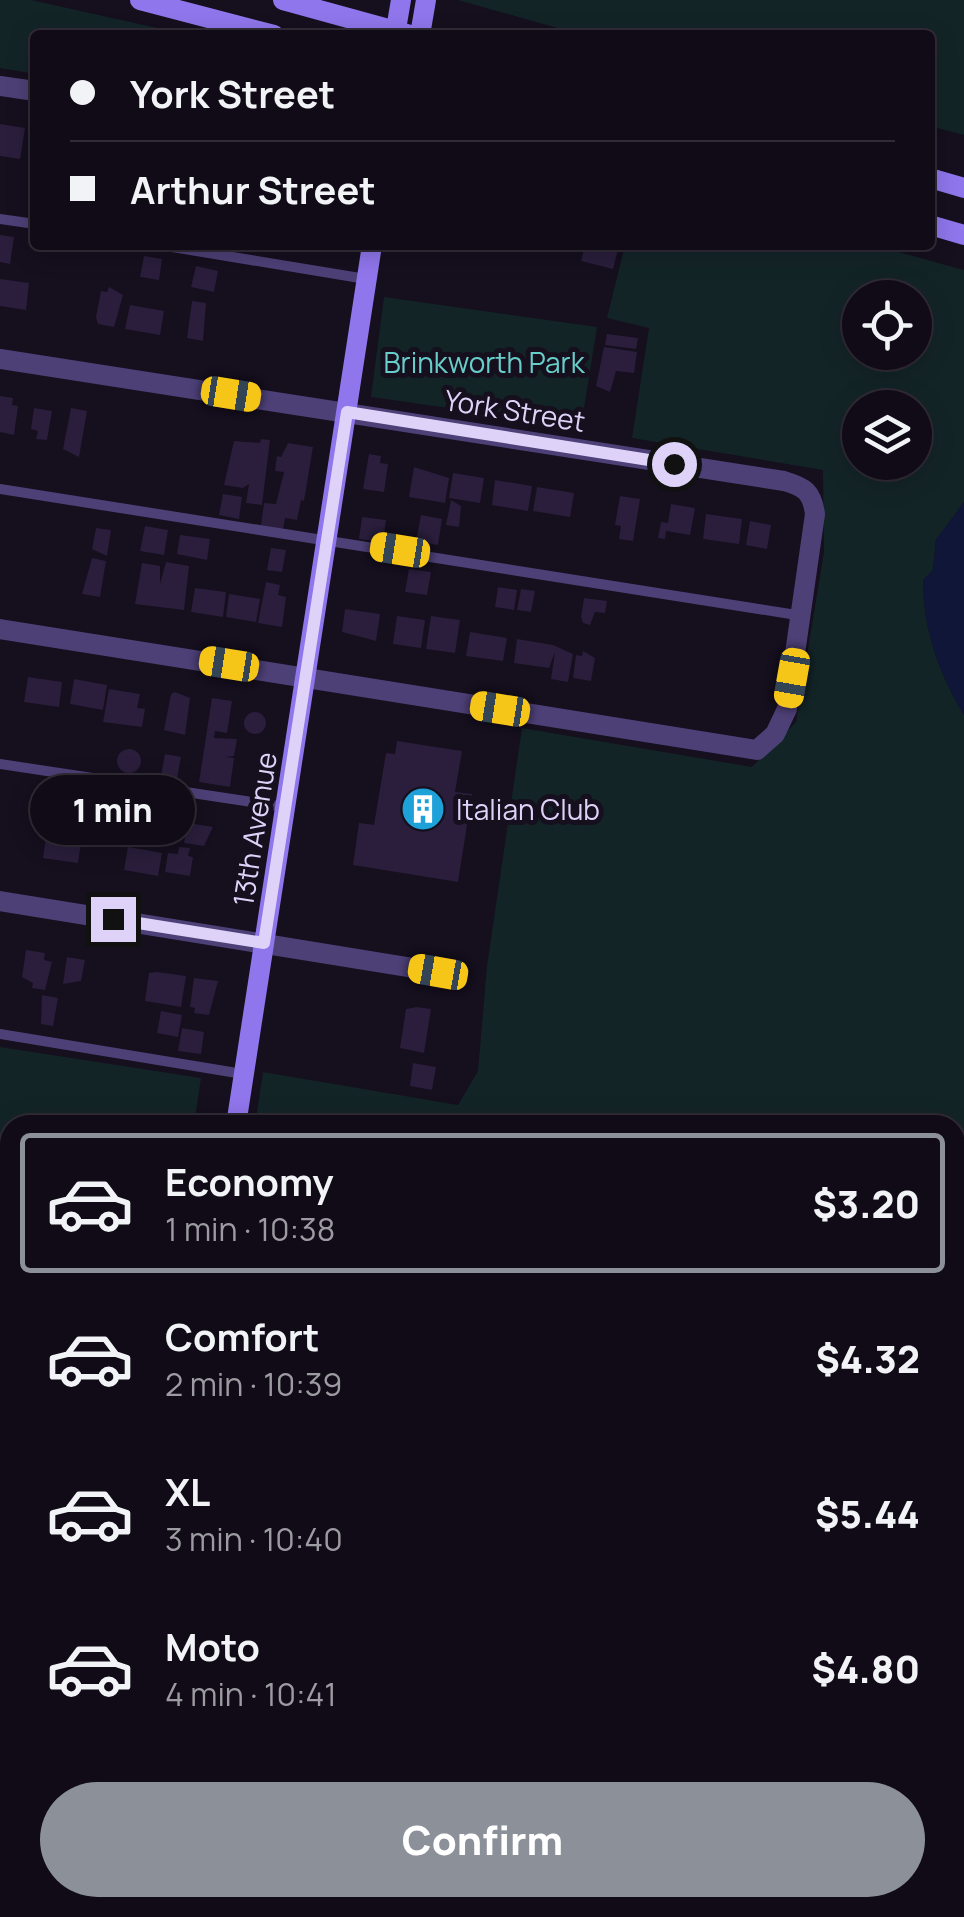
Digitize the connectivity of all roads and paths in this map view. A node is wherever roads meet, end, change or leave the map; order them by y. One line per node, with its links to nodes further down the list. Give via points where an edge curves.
1 (140, 0): 7 (street)
2 (284, 0): 6 (street)
3 (345, 0): 6 (street)
4 (401, 0): 9 (street)
5 (426, 0): 10 (street)
6 (304, 6): 8 (street)
7 (255, 30)
8 (386, 30)
9 (400, 30)
10 (421, 30)
11 (0, 86): 12 (street)
12 (30, 89)
13 (935, 179): 14 (street)
14 (964, 188)
15 (0, 218): 16 (lane)
16 (30, 223)
17 (935, 226): 18 (street)
18 (964, 234)
19 (190, 250): 21 (lane)
20 (371, 250): 21 (street, 13th Avenue)
21 (367, 279): 23 (street, 13th Avenue)
22 (0, 358): 23 (street, York Street)
23 (347, 412): 25 (street, 13th Avenue); 26 (street, York Street, via 804,487 812,498)
24 (0, 489): 25 (lane)
25 (327, 538): 26 (lane); 28 (street, 13th Avenue)
26 (803, 616): 28 (street, via 787,709 757,750)
27 (0, 628): 28 (street)
28 (306, 676): 30 (street, 13th Avenue)
29 (0, 764): 30 (lane)
30 (286, 807): 32 (street, 13th Avenue)
31 (0, 901): 32 (street)
32 (264, 943): 33 (street); 35 (street, 13th Avenue)
33 (438, 972)
34 (0, 1034): 35 (lane)
35 (244, 1074): 36 (street, 13th Avenue)
36 (238, 1115)

